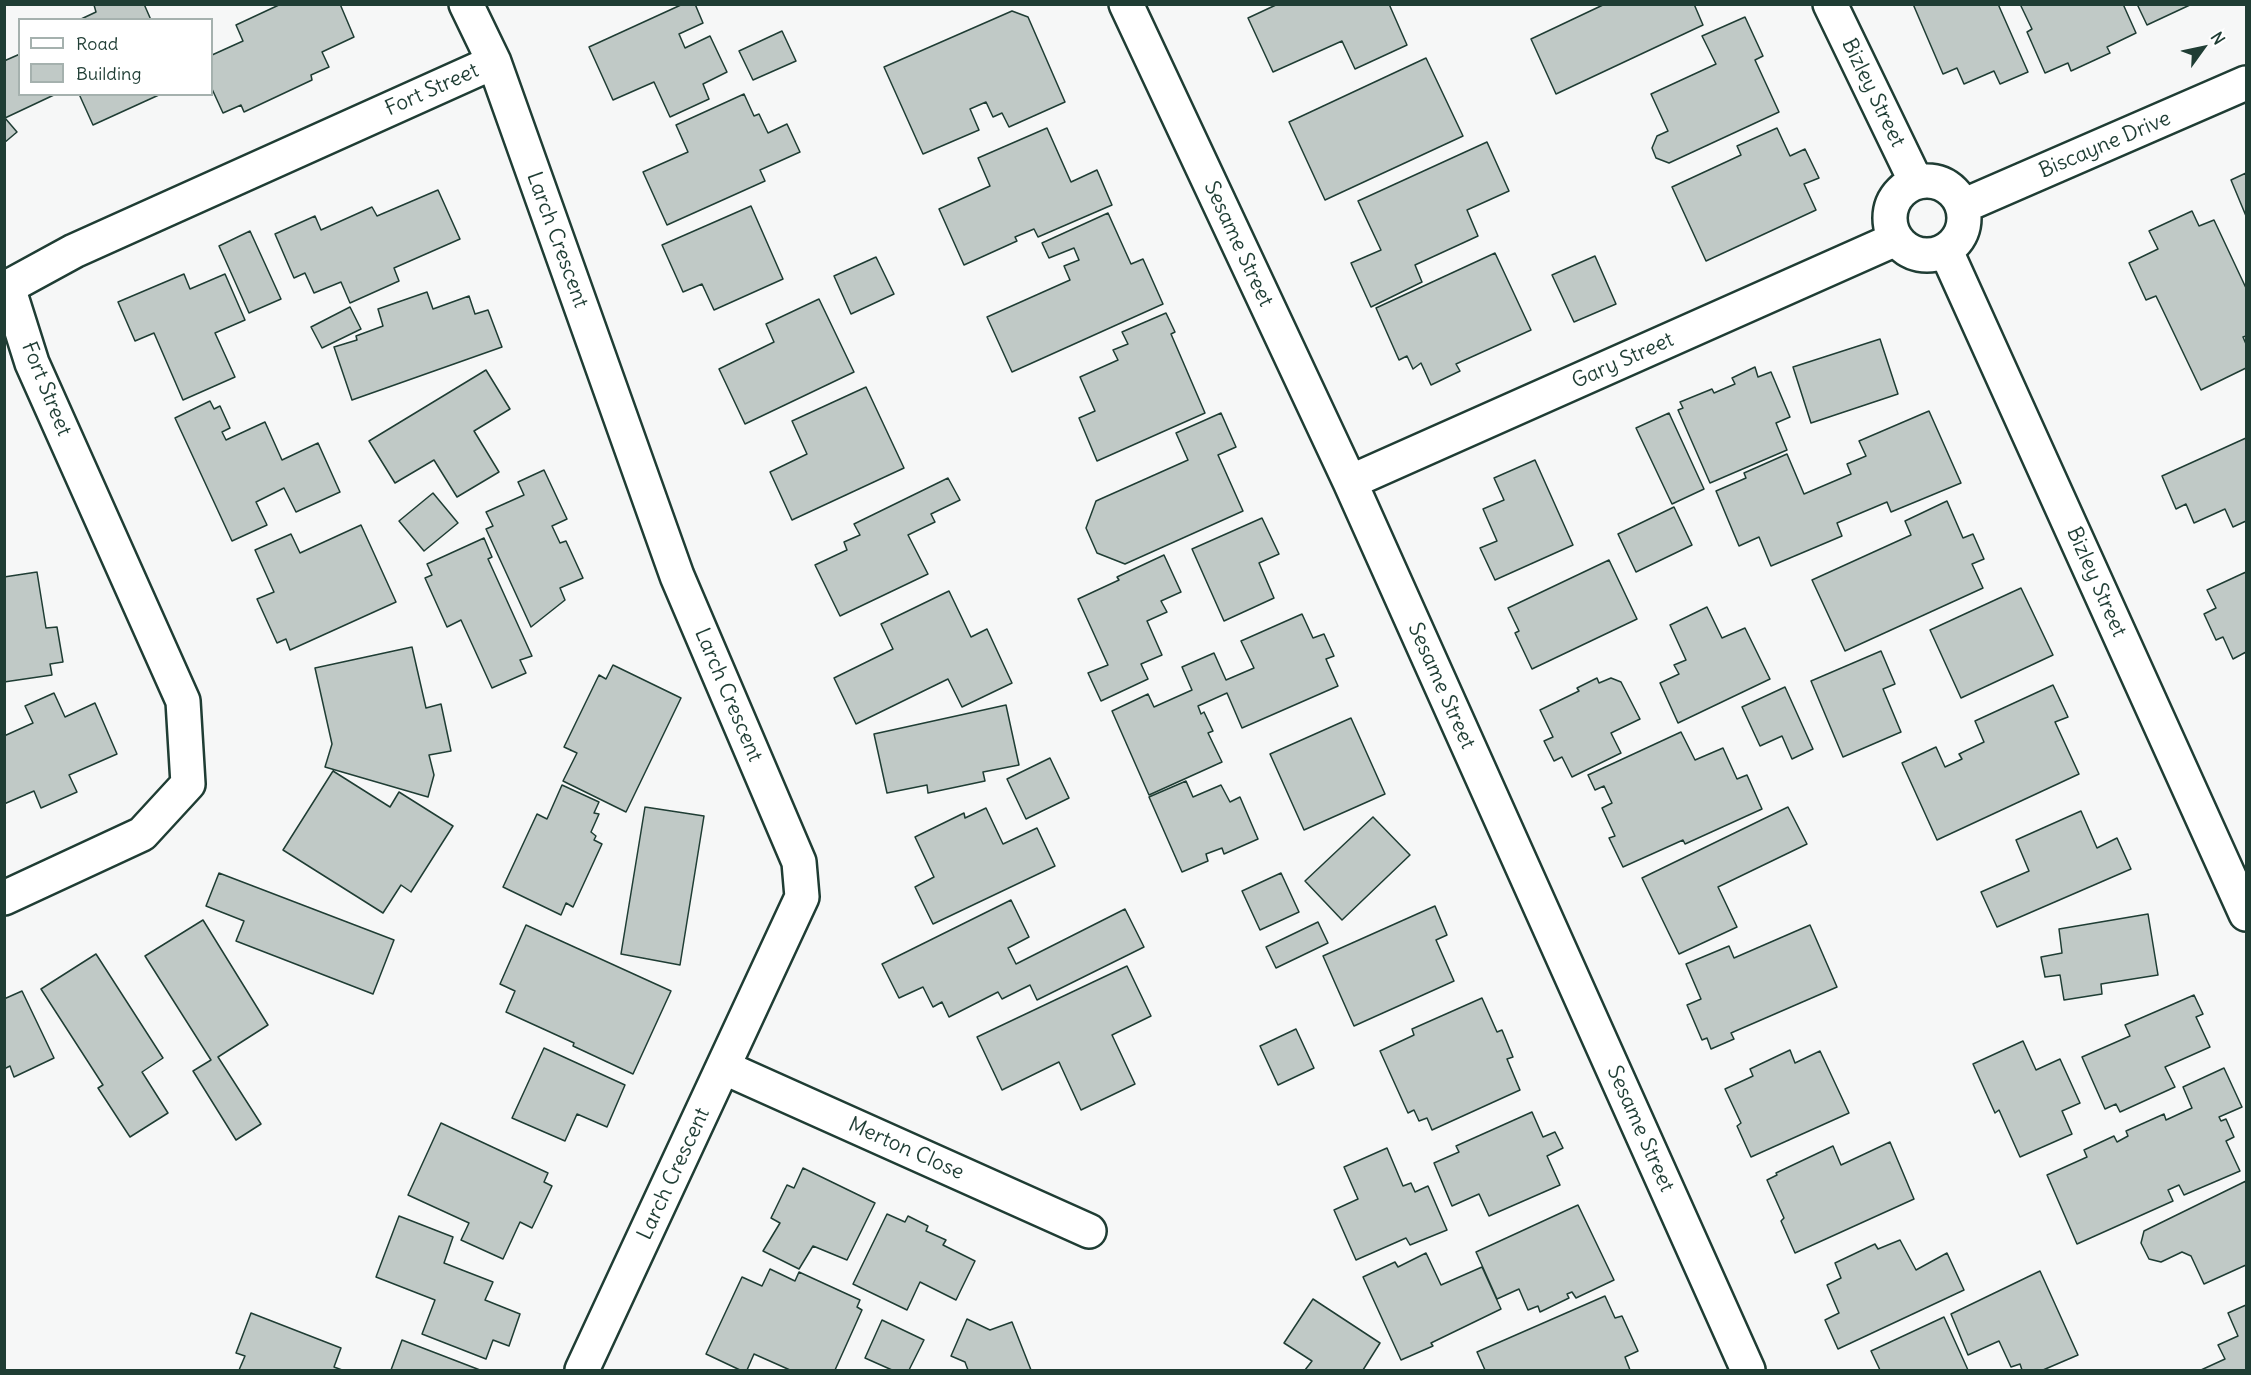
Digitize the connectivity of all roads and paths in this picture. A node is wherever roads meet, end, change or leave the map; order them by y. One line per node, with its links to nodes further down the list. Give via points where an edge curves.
1 (466, 4): 4 (street, Larch Crescent)
2 (1126, 4): 10 (street, Sesame Street)
3 (1830, 4): 6 (street, Bizley Street)
4 (494, 63): 11 (street, Fort Street, via 74,251 8,287 32,363 183,701 188,784 142,834); 13 (street, Larch Crescent, via 677,576 799,862 802,897)
5 (2247, 83): 7 (street, Biscayne Drive)
6 (1916, 182): 7 (street, via 1937,181 1949,187); 8 (street, via 1901,190 1894,201 1890,220)
7 (1963, 206): 9 (street, via 1963,232)
8 (1896, 239): 9 (street, via 1921,255); 10 (street, Gary Street)
9 (1946, 251): 12 (street, Bizley Street)
10 (1350, 482): 16 (street, Sesame Street)
11 (4, 898)
12 (2247, 914)
13 (723, 1067): 14 (street, Merton Close); 15 (street, Larch Crescent)
14 (1089, 1231)
15 (582, 1371)
16 (1748, 1371)

